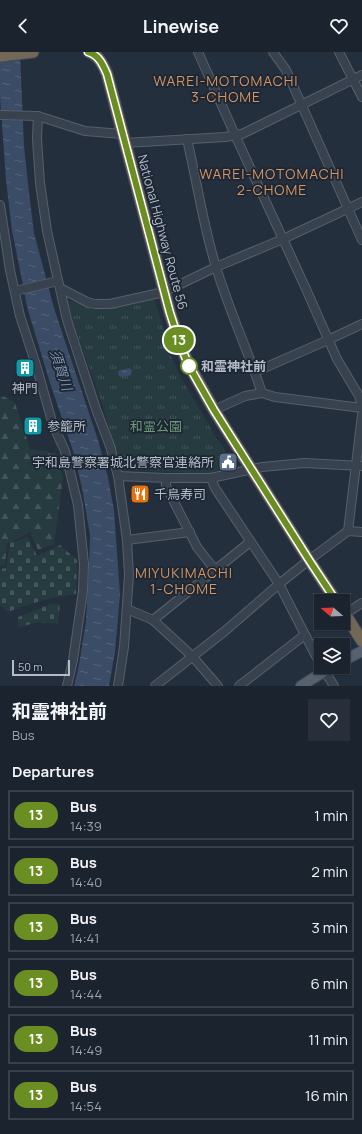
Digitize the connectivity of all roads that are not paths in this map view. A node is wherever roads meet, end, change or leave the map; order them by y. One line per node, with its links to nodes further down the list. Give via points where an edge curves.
1 (30, 52): 6 (highway)
2 (91, 52): 14 (highway, National Highway Route 56, via 101,62 107,74)
3 (198, 52): 13 (street)
4 (273, 52): 10 (street, via 286,70)
5 (340, 52): 8 (street)
6 (0, 56)
7 (362, 75): 8 (street)
8 (354, 79): 9 (street); 10 (street)
9 (362, 97)
10 (302, 105): 13 (street); 18 (street)
11 (0, 115): 12 (street)
12 (34, 115): 14 (street, via 85,131); 22 (street, via 40,183)
13 (235, 135): 15 (street); 19 (street)
14 (124, 139): 15 (street); 24 (highway, National Highway Route 56)
15 (187, 139): 21 (street)
16 (362, 202): 18 (street)
17 (0, 205): 23 (street, via 8,263)
18 (348, 208): 19 (street); 20 (street)
19 (283, 239): 21 (street); 26 (street)
20 (362, 240)
21 (216, 267): 24 (street); 27 (street)
22 (57, 284): 23 (street); 24 (street, via 95,304 110,304); 34 (street)
23 (18, 290): 60 (street, via 20,316 54,425 65,451 78,505 84,564 83,591)
24 (164, 292): 30 (highway, National Highway Route 56, via 189,366)
25 (362, 324): 26 (street)
26 (328, 340): 27 (street); 29 (street, via 336,359 359,396)
27 (255, 372): 28 (street)
28 (262, 393): 29 (street, via 275,397); 30 (street, via 245,396)
29 (362, 407)
30 (214, 410): 33 (highway, National Highway Route 56)
31 (362, 415): 32 (street)
32 (359, 466): 33 (street, via 304,462); 37 (street)
33 (252, 469): 36 (street); 42 (highway, National Highway Route 56)
34 (118, 476): 35 (street); 40 (street)
35 (166, 478): 36 (street); 38 (street, via 166,486)
36 (211, 478): 41 (street, via 214,488)
37 (348, 531): 39 (street); 42 (street)
38 (190, 532): 40 (street); 43 (street, via 197,547)
39 (362, 532)
40 (127, 540): 47 (street)
41 (250, 542): 43 (street); 44 (street)
42 (309, 560): 44 (street); 45 (highway, National Highway Route 56)
43 (215, 570): 49 (street)
44 (280, 584): 51 (street); 55 (street)
45 (331, 594)
46 (362, 603): 48 (street)
47 (127, 609): 49 (street); 61 (street)
48 (350, 609)
49 (153, 620): 55 (street)
50 (350, 622): 52 (highway)
51 (306, 636): 53 (street); 64 (street)
52 (362, 641)
53 (314, 650)
54 (362, 651): 56 (main road)
55 (192, 656): 62 (street); 63 (street)
56 (350, 657)
57 (316, 674): 65 (main road)
58 (327, 674): 59 (street)
59 (331, 684)
60 (67, 686)
61 (118, 686)
62 (155, 686)
63 (218, 686)
64 (240, 686)
65 (301, 686)

